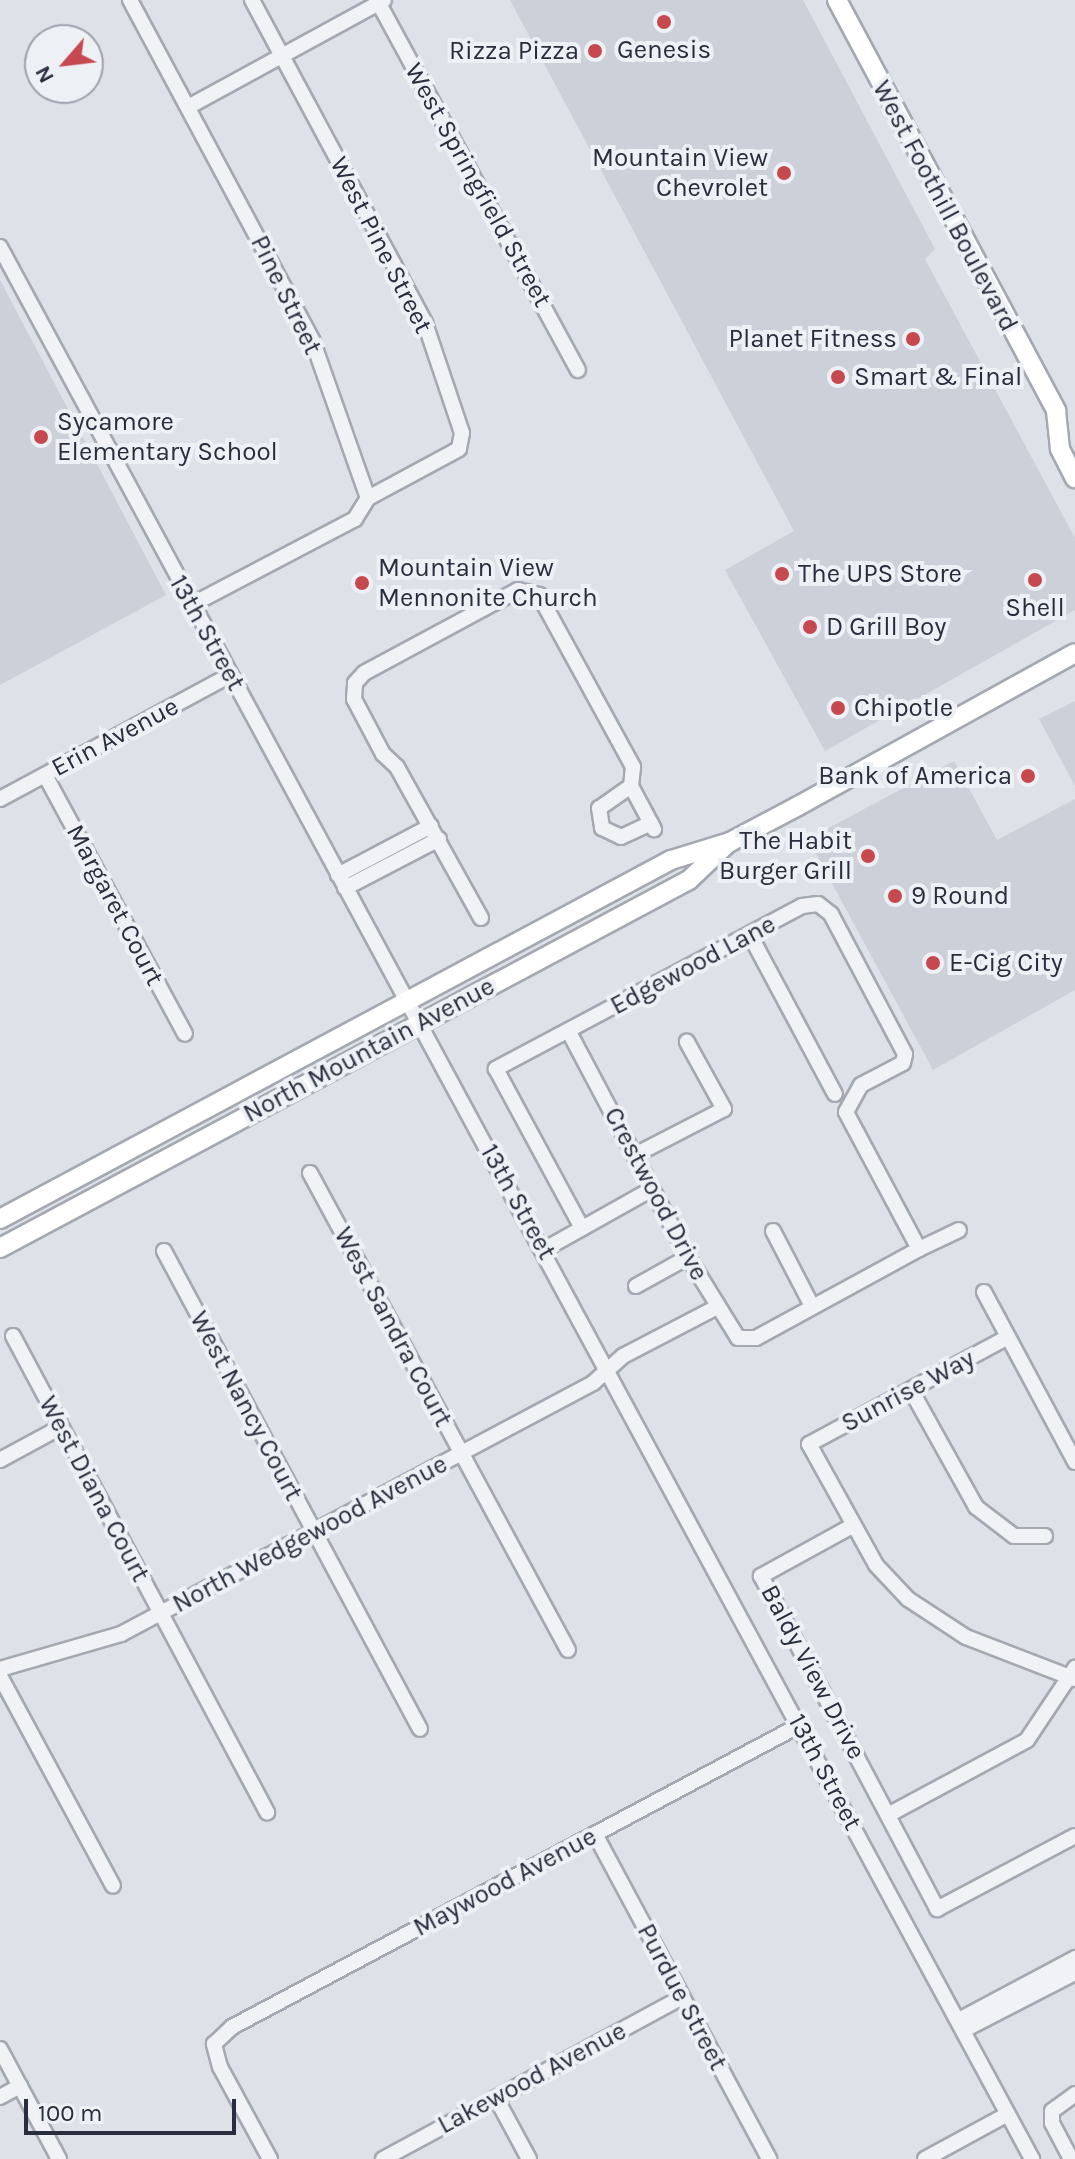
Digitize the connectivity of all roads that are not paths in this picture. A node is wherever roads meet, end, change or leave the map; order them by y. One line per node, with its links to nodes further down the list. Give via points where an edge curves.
1 (130, 0): 6 (street, Pine Street)
2 (252, 0): 5 (street, West Pine Street)
3 (837, 0): 9 (main road, West Foothill Boulevard)
4 (380, 1): 5 (street); 8 (street, West Springfield Street)
5 (282, 57): 6 (street); 12 (street, West Pine Street, via 425,323 462,433 459,449)
6 (188, 107): 12 (street, Pine Street, via 313,342)
7 (0, 247): 13 (street, 13th Street)
8 (578, 370)
9 (1056, 411): 10 (main road, West Foothill Boulevard); 11 (main road, West Foothill Boulevard, via 1060,449)
10 (1075, 425)
11 (1075, 478)
12 (368, 498): 13 (street, via 355,519)
13 (191, 605): 15 (street, 13th Street)
14 (1075, 653): 20 (main road, North Mountain Avenue)
15 (230, 675): 16 (street, Erin Avenue); 21 (street, 13th Street)
16 (45, 775): 18 (street, Erin Avenue); 27 (street, Margaret Court)
17 (631, 786): 17 (street, via 652,826 621,837 602,828 599,808); 19 (street, via 633,767 539,595 518,590 364,673 355,683 354,699 383,754 397,767)
18 (0, 799)
19 (435, 833): 21 (street); 22 (street)
20 (730, 842): 24 (main road, North Mountain Avenue, via 671,860); 25 (main road, North Mountain Avenue, via 689,880)
21 (342, 882): 24 (street, 13th Street)
22 (481, 918)
23 (750, 935): 26 (street, Edgewood Lane); 29 (street); 39 (street, Edgewood Lane, via 802,906 818,904 831,914 905,1054 903,1063 861,1085 846,1112)
24 (408, 1000): 25 (street, 13th Street); 33 (main road, North Mountain Avenue)
25 (421, 1022): 37 (main road, North Mountain Avenue); 38 (street, 13th Street)
26 (569, 1032): 30 (street, Crestwood Drive); 34 (street, Edgewood Lane, via 496,1069)
27 (185, 1034)
28 (687, 1042): 30 (street, via 724,1109)
29 (835, 1094)
30 (635, 1155): 32 (street, Crestwood Drive)
31 (310, 1173): 51 (street, West Sandra Court)
32 (652, 1189): 34 (street); 41 (street, Crestwood Drive)
33 (0, 1219)
34 (582, 1228): 38 (street)
35 (959, 1230): 39 (street)
36 (773, 1231): 44 (street)
37 (0, 1248)
38 (545, 1249): 48 (street, 13th Street)
39 (919, 1249): 44 (street)
40 (164, 1251): 55 (street, West Nancy Court)
41 (688, 1257): 42 (street); 45 (street, Crestwood Drive)
42 (636, 1286)
43 (984, 1292): 47 (street)
44 (812, 1306): 45 (street, Crestwood Drive, via 756,1338 738,1338)
45 (717, 1307): 48 (street, North Wedgewood Avenue)
46 (13, 1336): 50 (street, West Diana Court)
47 (1008, 1337): 49 (street, Sunrise Way); 53 (street)
48 (608, 1369): 51 (street, North Wedgewood Avenue, via 593,1383); 62 (street, 13th Street)
49 (911, 1390): 54 (street, Sunrise Way, via 809,1444); 56 (street, via 976,1507 1014,1536)
50 (61, 1427): 52 (street); 57 (street, West Diana Court)
51 (461, 1453): 55 (street, North Wedgewood Avenue); 58 (street, West Sandra Court)
52 (0, 1460)
53 (1075, 1462)
54 (852, 1526): 60 (street, via 876,1565 938,1621); 65 (street, Baldy View Drive, via 761,1576)
55 (314, 1533): 57 (street, North Wedgewood Avenue); 63 (street, West Nancy Court)
56 (1045, 1536)
57 (161, 1614): 59 (street, North Wedgewood Avenue, via 121,1634); 64 (street, West Diana Court)
58 (568, 1650)
59 (0, 1669)
60 (1073, 1675): 65 (street, via 1027,1740)
61 (0, 1676): 68 (street)
62 (800, 1725): 66 (street, Maywood Avenue); 71 (street, 13th Street)
63 (420, 1729)
64 (267, 1812)
65 (888, 1815): 67 (street, via 937,1909)
66 (595, 1834): 70 (street, Purdue Street); 79 (street, Maywood Avenue, via 232,2027 214,2044 220,2067)
67 (1075, 1836)
68 (113, 1886)
69 (1073, 1967): 71 (street)
70 (682, 1997): 76 (street, Lakewood Avenue); 82 (street, Purdue Street)
71 (962, 2025): 77 (street, 13th Street)
72 (0, 2049): 73 (street)
73 (20, 2086): 75 (street); 78 (street)
74 (1075, 2094): 85 (street, via 1052,2111 1052,2123)
75 (0, 2097)
76 (496, 2098): 80 (street, Lakewood Avenue); 81 (street)
77 (1008, 2114): 83 (street); 84 (street, 13th Street)
78 (59, 2159)
79 (270, 2159)
80 (383, 2159)
81 (529, 2159)
82 (769, 2159)
83 (925, 2159)
84 (1032, 2159)
85 (1071, 2159)

